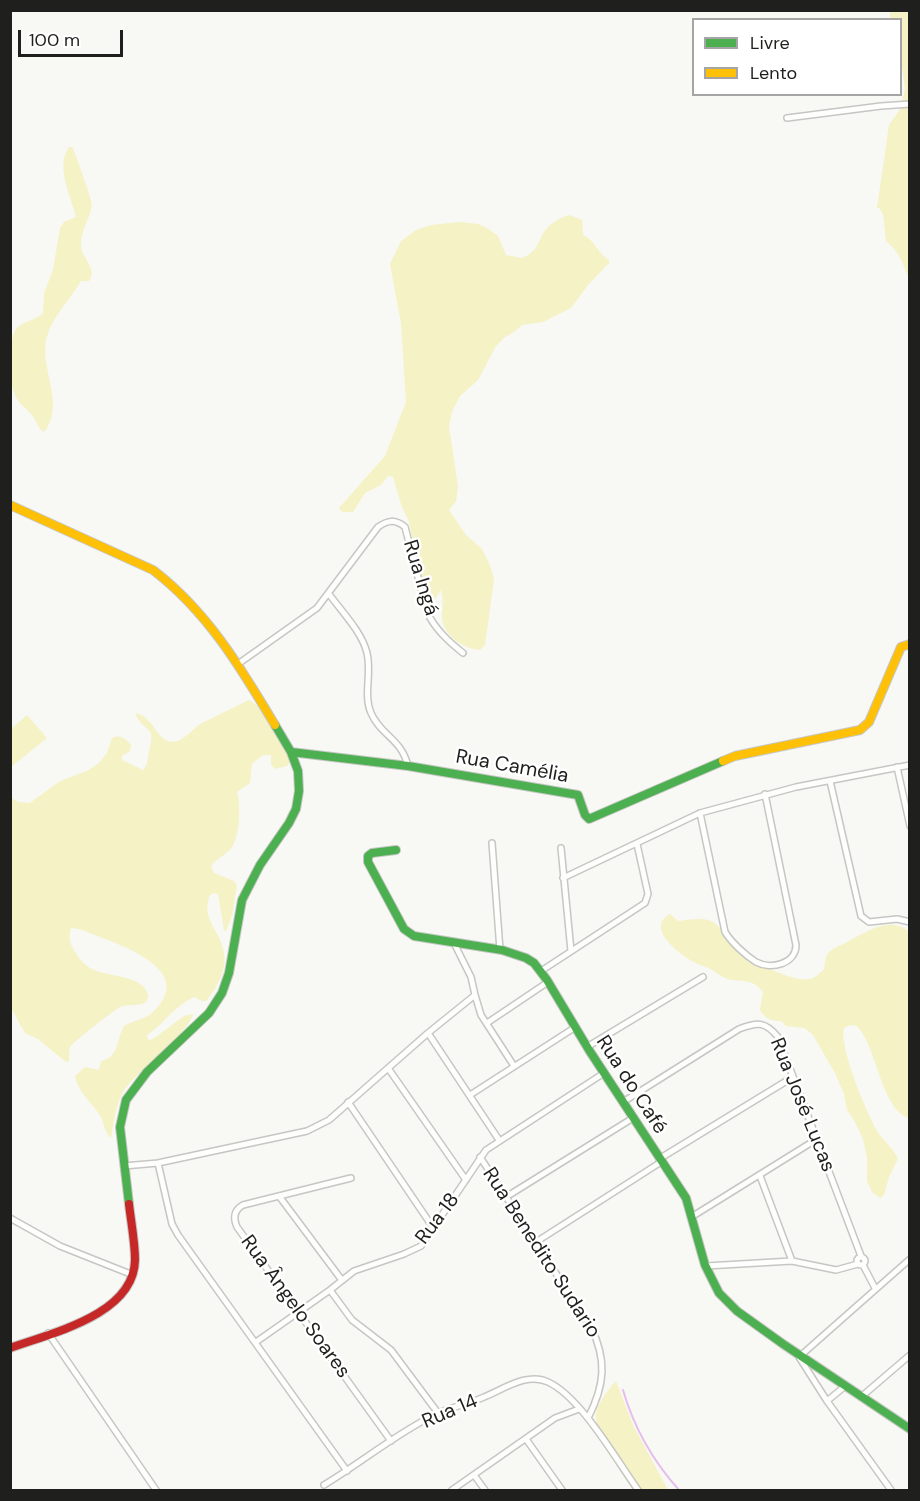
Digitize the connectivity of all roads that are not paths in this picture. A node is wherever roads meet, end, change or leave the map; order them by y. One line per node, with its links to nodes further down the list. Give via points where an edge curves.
1 (909, 104): 2 (street)
2 (787, 118)
3 (10, 505): 7 (street, via 162,576 209,624)
4 (329, 594): 6 (street, Rua Ingá, via 378,527 394,521 405,527 432,622); 7 (street, via 317,608); 10 (street, via 363,640 372,716 402,748)
5 (909, 644): 10 (street, Rua Camélia, via 901,647 869,722 860,730 735,756 598,817 585,816 578,795)
6 (463, 653)
7 (238, 664): 8 (street)
8 (291, 752): 10 (street, Rua Camélia); 46 (street, via 298,771 296,809 242,900 222,993 209,1013 147,1072 126,1100 120,1127)
9 (909, 765): 11 (street)
10 (408, 766)
11 (897, 768): 12 (street); 15 (street)
12 (830, 781): 13 (street); 21 (street, via 861,916 869,922)
13 (765, 794): 14 (street); 14 (street, via 796,945 796,953 783,964 756,962 725,932)
14 (700, 813): 17 (street)
15 (909, 826)
16 (492, 843): 23 (street)
17 (637, 844): 20 (street); 24 (street, via 648,899)
18 (561, 848): 20 (street)
19 (396, 850): 22 (street, Rua do Café, via 372,853 368,862 404,930 414,936)
20 (563, 878): 24 (street)
21 (909, 922)
22 (454, 943): 23 (street, Rua do Café); 28 (street, via 471,977)
23 (500, 950): 25 (street, Rua do Café, via 524,956)
24 (572, 951): 25 (street)
25 (542, 971): 27 (street, Rua do Café)
26 (703, 976): 32 (street)
27 (548, 982): 29 (street); 30 (street, Rua do Café)
28 (475, 995): 29 (street); 31 (street)
29 (487, 1023): 33 (street)
30 (574, 1028): 32 (street, Rua do Café); 33 (street)
31 (428, 1033): 34 (street); 37 (street)
32 (587, 1047): 35 (street, Rua do Café)
33 (514, 1066): 37 (street)
34 (388, 1068): 38 (street); 49 (street)
35 (604, 1073): 39 (street, Rua do Café); 42 (street, Rua 18)
36 (793, 1077): 39 (street, Rua José Lucas, via 772,1029 752,1024); 41 (street, Rua José Lucas); 44 (street)
37 (470, 1095): 42 (street)
38 (348, 1102): 45 (street, via 329,1120 308,1131); 54 (street)
39 (623, 1102): 40 (street, Rua do Café)
40 (633, 1118): 44 (street, Rua do Café); 51 (street)
41 (817, 1139): 47 (street); 58 (street, Rua José Lucas)
42 (499, 1140): 43 (street, Rua 18)
43 (480, 1157): 49 (street, Rua 18); 51 (street, Rua Benedito Sudario)
44 (660, 1161): 52 (street, Rua do Café, via 686,1198); 55 (street)
45 (158, 1163): 46 (street); 66 (street, via 178,1235)
46 (124, 1166): 60 (street, via 133,1232)
47 (760, 1176): 52 (street); 57 (street)
48 (351, 1178): 50 (street, Rua Ângelo Soares)
49 (466, 1180): 54 (street, Rua 18)
50 (279, 1196): 61 (street); 64 (street, Rua Ângelo Soares, via 243,1205 234,1218)
51 (506, 1197): 55 (street, Rua Benedito Sudario)
52 (693, 1216): 59 (street, Rua do Café)
53 (10, 1218): 60 (street, via 60,1246)
54 (434, 1229): 61 (street, Rua 18, via 414,1251 365,1266)
55 (536, 1242): 75 (street, Rua Benedito Sudario, via 600,1345 601,1382)
56 (909, 1259): 62 (street)
57 (792, 1261): 58 (street, via 836,1269); 59 (street)
58 (860, 1261): 62 (street, Rua José Lucas)
59 (706, 1266): 69 (street, Rua do Café, via 714,1286 730,1306)
60 (133, 1275): 65 (street, via 127,1289 102,1311)
61 (341, 1279): 63 (street, Rua 18)
62 (875, 1288): 69 (street)
63 (330, 1290): 64 (street, Rua 18); 74 (street, via 352,1320 391,1350)
64 (299, 1311): 66 (street, Rua 18); 78 (street, Rua Ângelo Soares)
65 (48, 1333): 67 (street); 82 (street)
66 (256, 1342): 79 (street)
67 (10, 1348)
68 (909, 1355): 71 (street)
69 (799, 1357): 70 (street, Rua do Café); 72 (street)
70 (844, 1387): 71 (street, Rua do Café); 72 (street)
71 (861, 1397): 76 (street, Rua do Café)
72 (827, 1401): 87 (street)
73 (579, 1409): 74 (street, Rua 14, via 549,1382 537,1378); 75 (street); 77 (street, via 555,1418)
74 (438, 1413): 78 (street, Rua 14)
75 (588, 1418): 86 (street)
76 (909, 1429)
77 (526, 1439): 80 (street); 85 (street)
78 (391, 1441): 79 (street, Rua 14)
79 (347, 1471): 81 (street, Rua 14)
80 (474, 1475): 83 (street); 84 (street)
81 (324, 1485)
82 (156, 1491)
83 (452, 1491)
84 (485, 1491)
85 (562, 1491)
86 (638, 1491)
87 (891, 1491)

